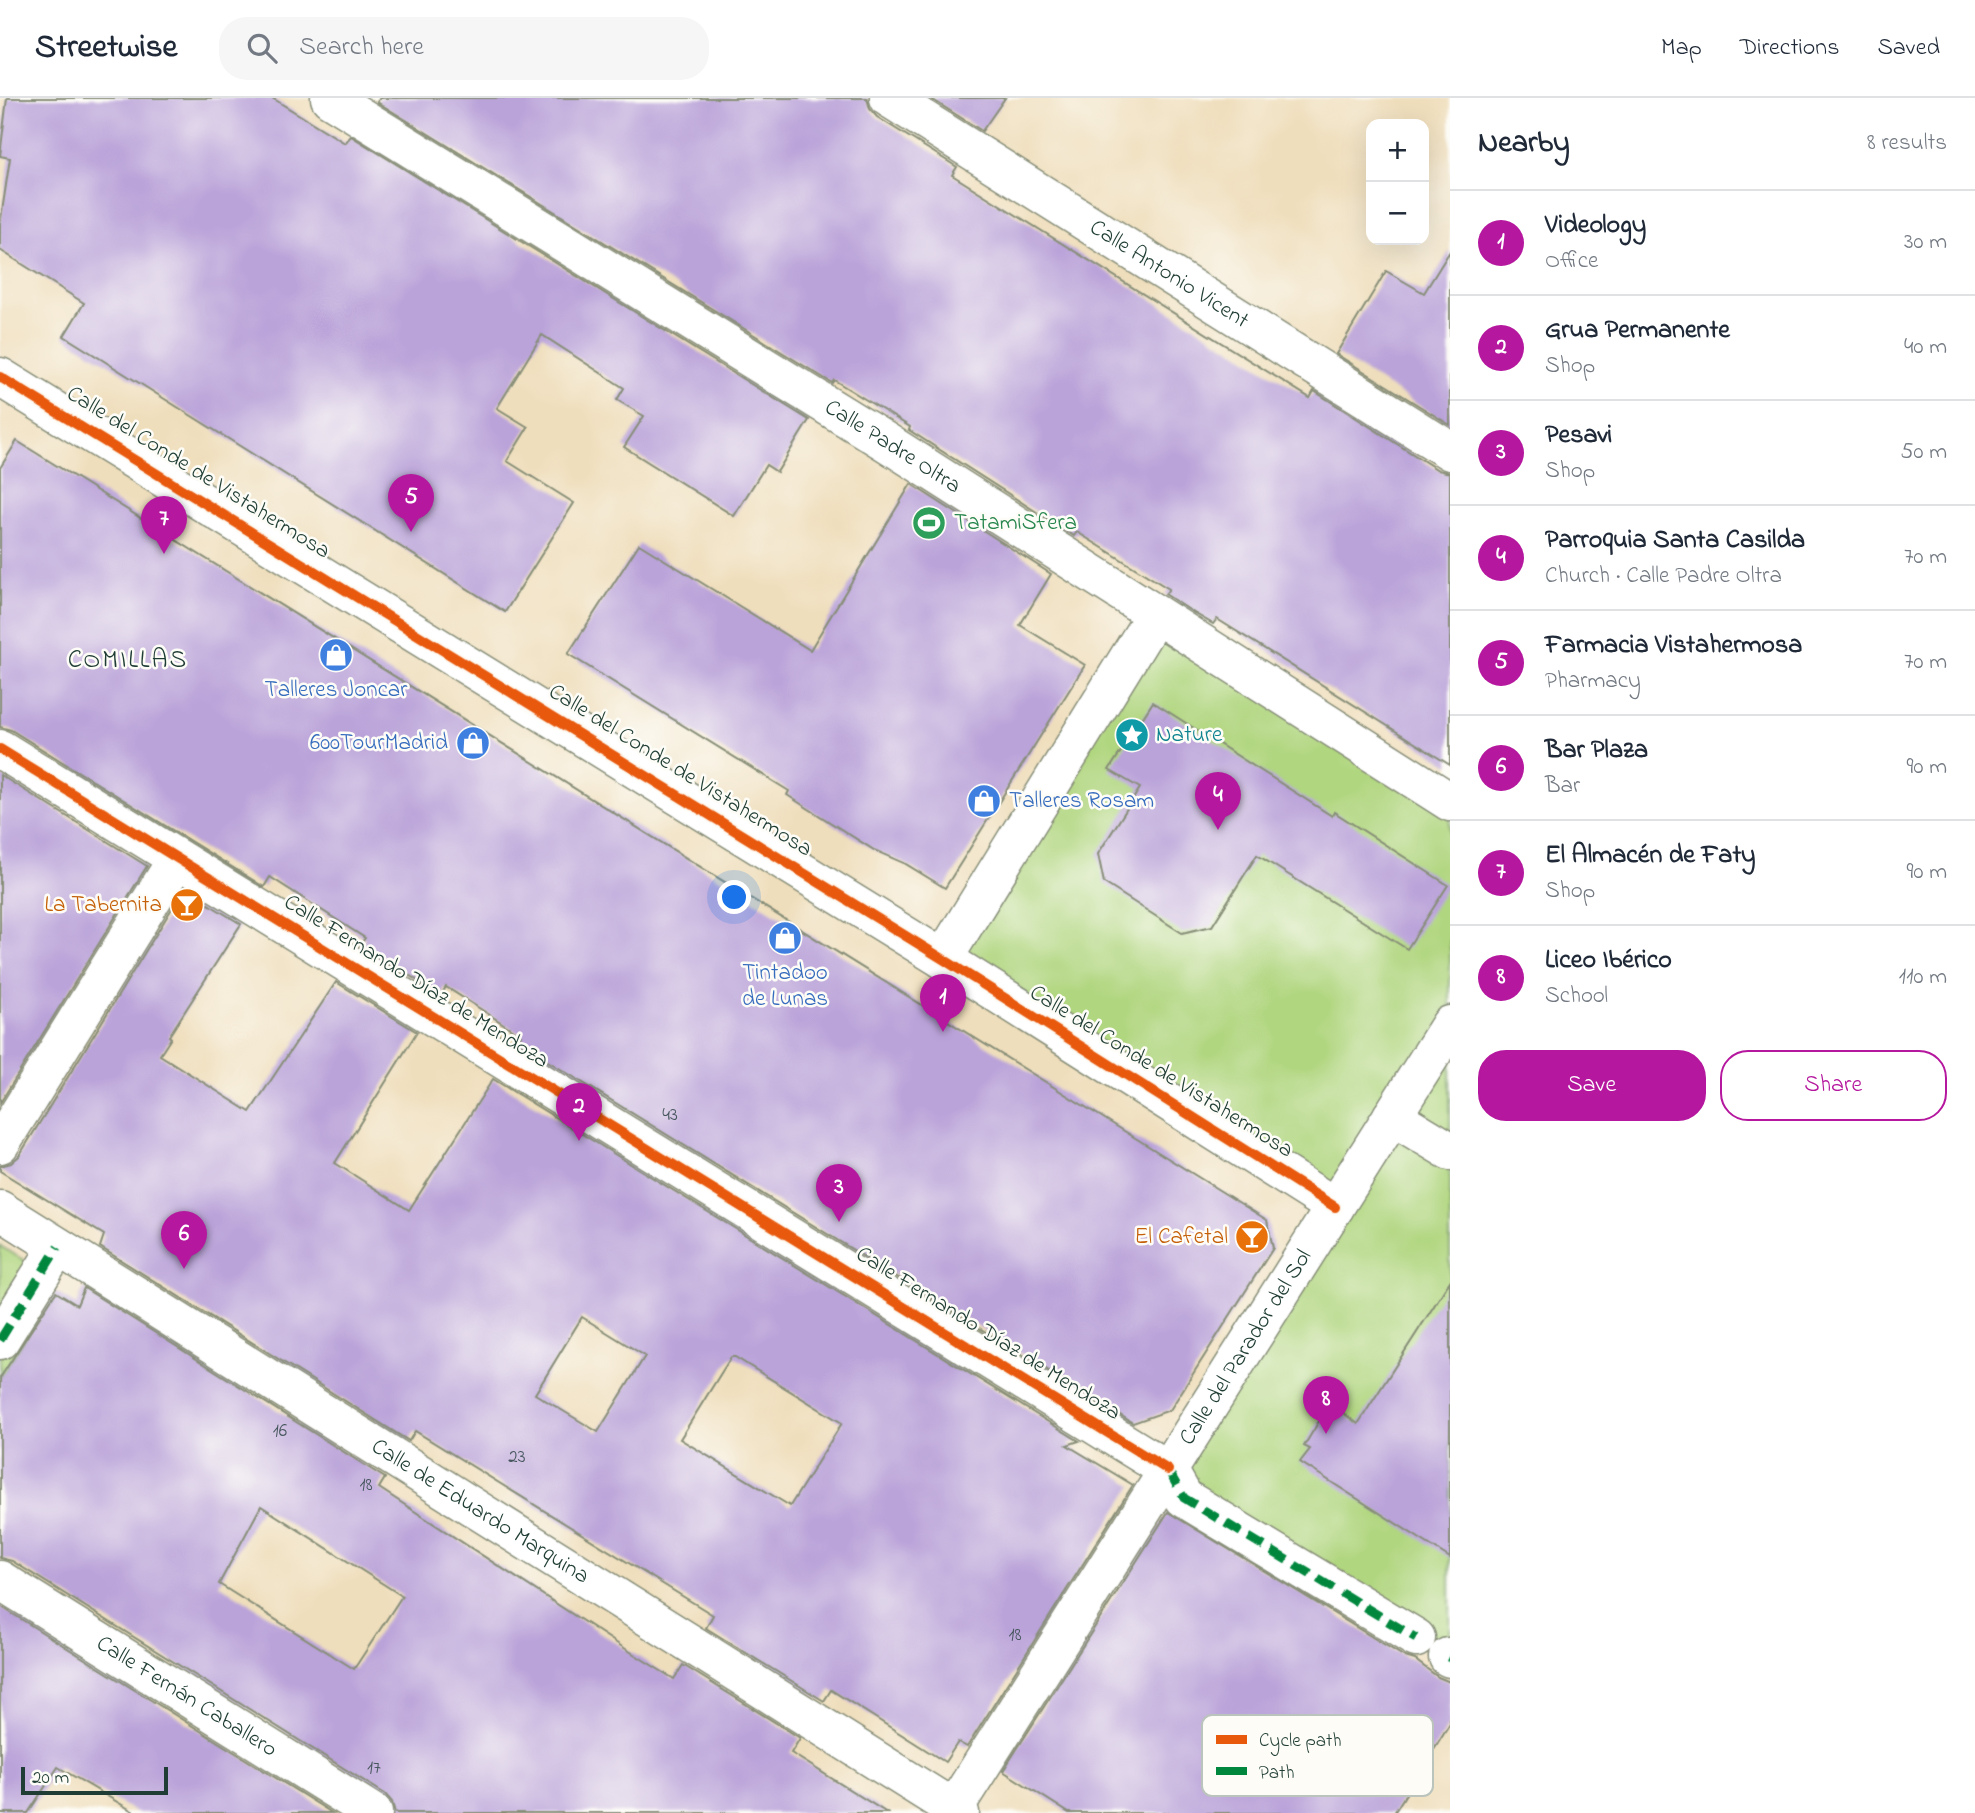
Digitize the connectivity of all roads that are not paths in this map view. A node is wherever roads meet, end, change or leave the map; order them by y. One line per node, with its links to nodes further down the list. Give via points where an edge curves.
1 (330, 98): 5 (street, Calle Padre Oltra, via 886,442)
2 (889, 98): 4 (street, Calle Antonio Vicent)
3 (0, 377): 9 (street, Calle del Conde de Vistahermosa)
4 (1450, 451)
5 (1155, 615): 7 (street, Calle Padre Oltra); 9 (street)
6 (0, 749): 8 (street, Calle Fernando Díaz de Mendoza)
7 (1450, 802)
8 (177, 859): 12 (street); 18 (street, Calle Fernando Díaz de Mendoza)
9 (943, 959): 14 (street, Calle del Conde de Vistahermosa)
10 (1450, 1024): 11 (street, Calle del Parador del Sol)
11 (1392, 1116): 13 (street); 14 (street, Calle del Parador del Sol)
12 (0, 1144)
13 (1450, 1151)
14 (1335, 1207): 18 (street, Calle del Parador del Sol)
15 (0, 1210): 16 (street, Calle de Eduardo Marquina)
16 (58, 1247): 17 (street); 21 (street, Calle de Eduardo Marquina)
17 (0, 1340)
18 (1168, 1470): 20 (street, Calle Fernando Díaz de Mendoza, via 1184,1498); 21 (street, Calle del Parador del Sol)
19 (0, 1580): 22 (street, Calle Fernán Caballero)
20 (1438, 1651)
21 (955, 1812)
22 (373, 1813)

